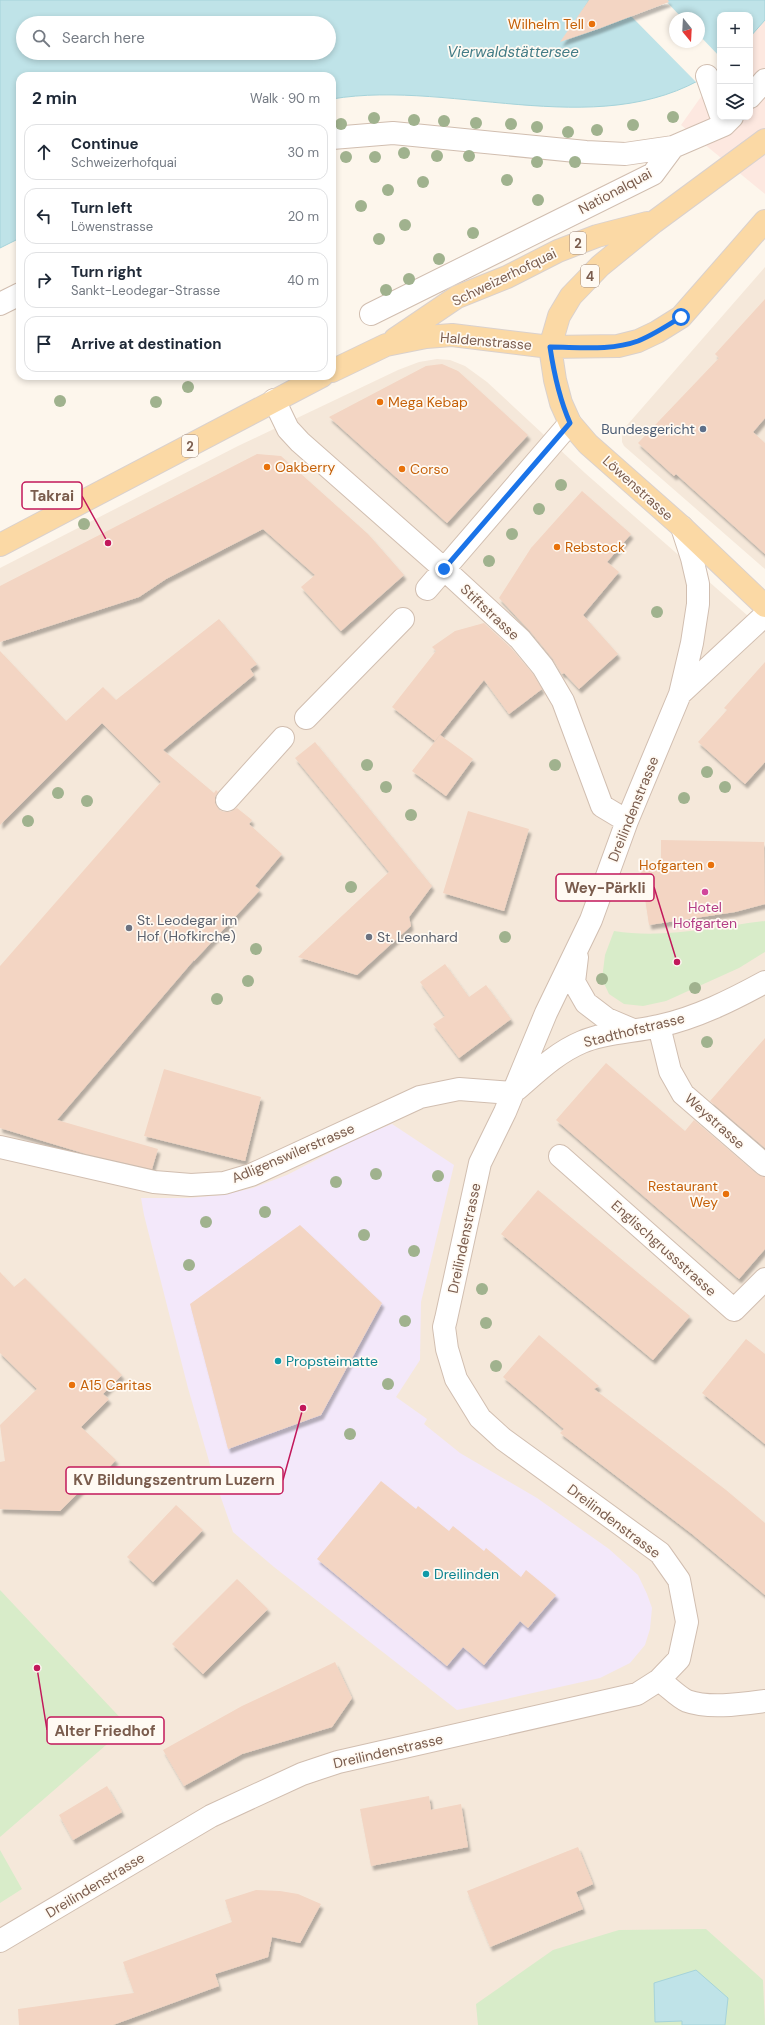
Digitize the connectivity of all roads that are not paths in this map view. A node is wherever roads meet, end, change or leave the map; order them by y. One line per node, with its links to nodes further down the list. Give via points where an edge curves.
1 (707, 76): 4 (street)
2 (765, 80): 3 (street)
3 (753, 94)
4 (725, 122): 7 (street)
5 (336, 138): 7 (street, Nationalquai, via 393,133 625,154)
6 (762, 146): 9 (main road, Schweizerhofquai / 2)
7 (673, 148): 12 (street, Nationalquai, via 653,174)
8 (765, 220): 14 (main road, 2, via 681,317 657,332 638,341 618,346)
9 (654, 222): 13 (main road, Schweizerhofquai / 2, via 597,236 558,251 507,277 458,297); 14 (main road, Schweizerhofquai / 4, via 600,266 571,296 559,316)
10 (16, 296): 11 (street)
11 (0, 304)
12 (371, 314)
13 (386, 345): 14 (main road, Haldenstrasse / 2, via 452,335); 15 (main road, Haldenstrasse / 2)
14 (550, 347): 18 (main road, Löwenstrasse / 4, via 559,395)
15 (336, 369)
16 (314, 380): 17 (main road, 2)
17 (274, 400): 20 (main road, 2); 21 (street, Stiftstrasse, via 288,429 300,442)
18 (570, 423): 19 (main road, Löwenstrasse / 4, via 588,444); 21 (street)
19 (682, 527): 23 (main road, Löwenstrasse / 4); 26 (street, Dreilindenstrasse, via 698,584 698,604)
20 (0, 545)
21 (444, 569): 22 (street); 30 (street, Stiftstrasse, via 520,639 543,667 563,701 602,806)
22 (427, 589)
23 (765, 606)
24 (765, 615): 26 (street, Dreilindenstrasse)
25 (404, 619): 27 (street)
26 (680, 694): 30 (street, Dreilindenstrasse)
27 (306, 718)
28 (283, 738): 29 (street)
29 (227, 800)
30 (627, 821): 31 (street, Dreilindenstrasse, via 591,920)
31 (578, 946): 34 (street, Dreilindenstrasse, via 574,982 586,1003 607,1019); 35 (street, Dreilindenstrasse)
32 (765, 982): 33 (street, Stadthofstrasse, via 733,1000)
33 (659, 1026): 34 (street, Stadthofstrasse); 38 (street, Weystrasse, via 670,1071 683,1094)
34 (633, 1030): 35 (street, Stadthofstrasse, via 583,1042 564,1052)
35 (512, 1093): 36 (street, Adligenswilerstrasse, via 459,1089 420,1097 251,1175 224,1183 191,1185 154,1182); 40 (street, Dreilindenstrasse, via 480,1163 444,1327 450,1363 456,1379 480,1418 503,1439 660,1553 679,1580 687,1622 679,1659)
36 (0, 1147)
37 (560, 1156): 39 (street, Englischgrussstrasse, via 734,1310)
38 (765, 1165)
39 (765, 1278)
40 (660, 1680): 41 (street, via 686,1701 704,1704); 42 (street, Dreilindenstrasse, via 638,1694 338,1762 302,1774 211,1816)
41 (765, 1701)
42 (0, 1941)

